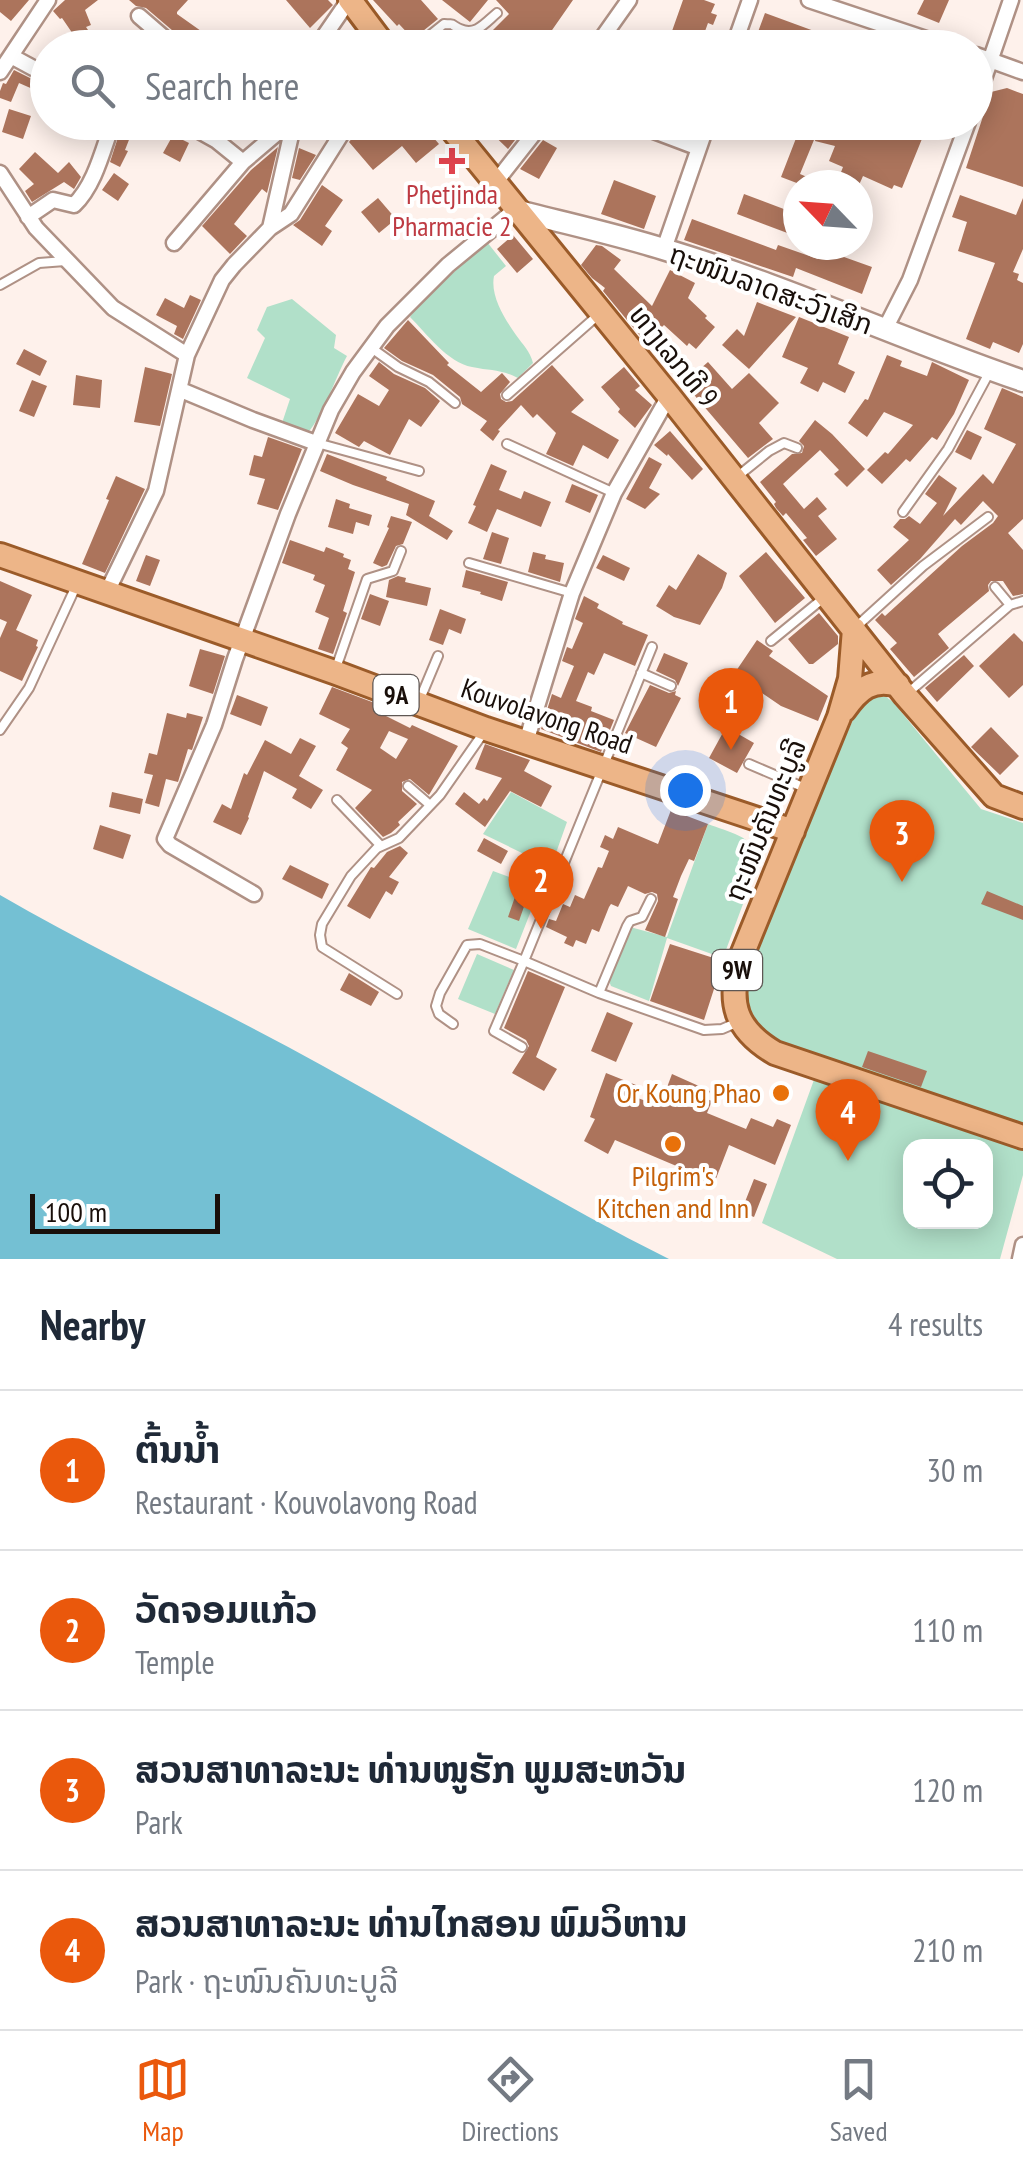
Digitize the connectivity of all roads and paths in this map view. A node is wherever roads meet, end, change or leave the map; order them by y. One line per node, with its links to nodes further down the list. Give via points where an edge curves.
1 (349, 0): 10 (street); 11 (main road)
2 (629, 0): 15 (street)
3 (750, 0): 16 (street)
4 (809, 0): 17 (street)
5 (1011, 0): 18 (street)
6 (46, 1): 20 (street)
7 (497, 13): 14 (lane)
8 (139, 16): 9 (street)
9 (155, 30)
10 (328, 30)
11 (372, 30)
12 (436, 30): 13 (lane, via 444,24)
13 (462, 30)
14 (477, 30)
15 (608, 30)
16 (740, 30)
17 (899, 30)
18 (993, 37)
19 (993, 62): 22 (street)
20 (4, 63): 21 (street)
21 (30, 71)
22 (1023, 72)
23 (106, 140): 38 (street, via 74,205 52,200)
24 (215, 140): 34 (street)
25 (270, 140): 34 (street)
26 (288, 140): 39 (street)
27 (338, 140): 39 (street, via 291,214)
28 (460, 140): 36 (main road, ທາງເລກທີ 9)
29 (531, 140): 36 (street)
30 (678, 140): 33 (street)
31 (702, 140): 33 (street)
32 (961, 140): 47 (street)
33 (699, 148): 41 (street)
34 (243, 162): 40 (street)
35 (0, 173): 38 (street)
36 (494, 184): 37 (main road, ທາງເລກທີ 9)
37 (515, 210): 41 (street, ຖະໜົນລາດສະວົງເສິກ); 46 (main road, ທາງເລກທີ 9); 48 (street, via 448,265)
38 (28, 217): 43 (street)
39 (270, 228): 44 (street)
40 (174, 243)
41 (664, 249): 47 (street, ຖະໜົນລາດສະວົງເສິກ)
42 (218, 259): 44 (lane)
43 (66, 261): 45 (lane, via 39,264); 49 (street, via 113,308)
44 (231, 268): 49 (street)
45 (0, 286)
46 (600, 314): 53 (lane); 54 (main road, ທາງເລກທີ 9)
47 (884, 331): 50 (street, ຖະໜົນລາດສະວົງເສິກ)
48 (370, 347): 55 (lane); 56 (street)
49 (187, 355): 52 (street)
50 (990, 370): 51 (street, ຖະໜົນລາດສະວົງເສິກ); 62 (lane)
51 (1023, 381)
52 (181, 390): 56 (street); 69 (street, via 156,492 123,539)
53 (507, 395)
54 (669, 396): 60 (main road, ທາງເລກທີ 9); 61 (street)
55 (455, 402)
56 (316, 443): 59 (lane); 75 (street)
57 (507, 444): 61 (lane)
58 (797, 448): 60 (lane, via 784,444 769,451)
59 (419, 471)
60 (735, 479): 71 (main road, ທາງເລກທີ 9)
61 (614, 493): 70 (street)
62 (903, 512)
63 (988, 517): 74 (lane)
64 (401, 552): 79 (lane, via 393,572 368,579)
65 (0, 555): 67 (main road, Kouvolavong Road / 9A)
66 (469, 563): 70 (lane)
67 (78, 582): 69 (main road, Kouvolavong Road / 9A); 86 (lane, via 30,688)
68 (995, 587): 73 (lane)
69 (107, 592): 75 (main road, Kouvolavong Road / 9A)
70 (572, 593): 87 (street)
71 (826, 595): 74 (main road, ທາງເລກທີ 9); 76 (lane)
72 (1023, 601): 73 (lane)
73 (1010, 605): 82 (lane)
74 (854, 629): 82 (main road, ທາງເລກທີ 9); 84 (main road, ຖະໜົນຄັນທະບູລີ / 9W)
75 (244, 640): 79 (main road, Kouvolavong Road / 9A); 97 (street, via 165,839)
76 (771, 641)
77 (652, 647): 80 (lane)
78 (438, 656): 83 (lane)
79 (334, 672): 83 (main road, Kouvolavong Road / 9A)
80 (641, 672): 81 (lane); 89 (lane)
81 (671, 686)
82 (902, 690): 84 (main road, 9W, via 885,681 870,684); 94 (main road, ທາງເລກທີ 9, via 994,796)
83 (418, 703): 85 (main road, Kouvolavong Road / 9A)
84 (839, 717): 91 (main road, ຖະໜົນຄັນທະບູລີ / 9W)
85 (486, 729): 87 (main road, Kouvolavong Road / 9A); 93 (lane)
86 (0, 730)
87 (526, 742): 89 (main road, Kouvolavong Road / 9A)
88 (749, 764): 91 (lane)
89 (602, 767): 95 (main road, Kouvolavong Road / 9A); 99 (lane)
90 (408, 786): 93 (lane)
91 (810, 790): 95 (main road, ຖະໜົນຄັນທະບູລີ / 9W)
92 (336, 800): 96 (lane)
93 (430, 805): 96 (lane, via 399,838)
94 (1023, 807)
95 (794, 831): 102 (main road, ຖະໜົນຄັນທະບູລີ / 9W, via 734,982)
96 (381, 846): 100 (lane, via 352,876 320,935 322,947)
97 (254, 894)
98 (650, 899): 101 (lane, via 642,917 627,926)
99 (524, 961): 101 (lane); 103 (lane, via 468,944 436,1006); 104 (lane, via 494,1031)
100 (397, 994)
101 (600, 994): 102 (lane, via 704,1030)
102 (740, 1021): 105 (main road, 9W, via 775,1053)
103 (454, 1024)
104 (522, 1047)
105 (1023, 1137)
106 (1023, 1245): 107 (street)
107 (1020, 1259)

